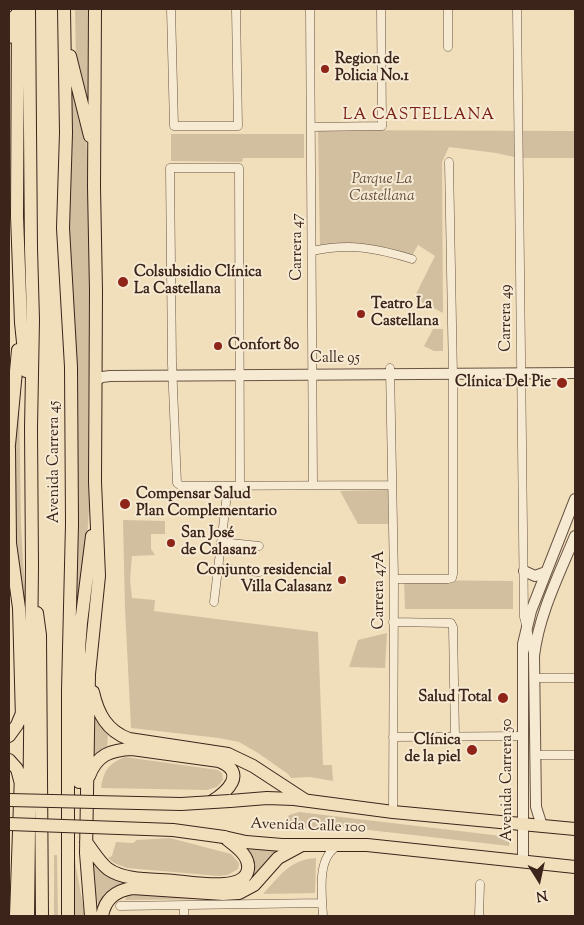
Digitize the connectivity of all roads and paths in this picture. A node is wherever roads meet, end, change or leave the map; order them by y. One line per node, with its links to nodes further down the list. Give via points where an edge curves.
1 (18, 9): 12 (main road, Avenida Carrera 45); 19 (main road, Avenida Carrera 45, via 17,216)
2 (29, 9): 30 (main road, Avenida Carrera 45, via 33,320)
3 (64, 9): 11 (main road, Avenida Carrera 45)
4 (95, 9): 15 (main road)
5 (171, 9): 6 (street, via 174,126 238,126)
6 (236, 9)
7 (310, 9): 14 (street, Carrera 47)
8 (381, 9): 14 (street, via 382,126)
9 (448, 9): 13 (street)
10 (517, 9): 22 (street, Carrera 49)
11 (64, 26): 15 (main road); 88 (main road, Avenida Carrera 45, via 64,252 71,367 72,496)
12 (9, 36)
13 (448, 47)
14 (311, 127): 17 (street, Carrera 47)
15 (94, 153): 20 (main road)
16 (449, 162): 26 (street)
17 (312, 251): 18 (street, via 358,247); 24 (street, Carrera 47)
18 (412, 259)
19 (21, 323): 30 (main road, Avenida Carrera 45); 31 (main road)
20 (95, 367): 27 (street, Calle 95); 29 (main road)
21 (575, 367): 22 (street, Calle 95)
22 (521, 370): 26 (street, Calle 95); 28 (street, Calle 95); 44 (street, Carrera 49)
23 (240, 371): 24 (street, Calle 95); 27 (street, Calle 95); 27 (street, via 239,168 170,168); 32 (street)
24 (313, 371): 25 (street, Calle 95); 33 (street, Carrera 47)
25 (390, 371): 26 (street, Calle 95); 34 (street, Carrera 47A)
26 (453, 371): 47 (street, via 452,578)
27 (172, 372): 29 (street, Calle 95, via 106,376); 35 (street, via 177,483 182,486)
28 (575, 373)
29 (96, 381): 37 (main road)
30 (31, 428): 42 (main road, Avenida Carrera 45)
31 (9, 446): 41 (main road)
32 (240, 485): 33 (street); 35 (street)
33 (313, 485): 34 (street)
34 (392, 485): 47 (street, Carrera 47A)
35 (228, 486): 39 (street)
36 (575, 498): 46 (street, Avenida Carrera 50)
37 (95, 514): 52 (main road, via 98,576); 89 (main road, via 79,649 79,870)
38 (575, 536): 51 (street, Avenida Carrera 50, via 541,618)
39 (221, 542): 40 (street); 43 (street)
40 (259, 546)
41 (10, 557): 55 (main road, via 19,615)
42 (32, 566): 86 (main road, Avenida Carrera 45); 87 (main road, Avenida Carrera 45, via 40,635)
43 (218, 568): 45 (street); 48 (street)
44 (524, 571): 46 (street, via 534,576); 50 (street, Carrera 49)
45 (258, 572)
46 (546, 572): 50 (street, Avenida Carrera 50)
47 (394, 579): 49 (street, Carrera 47A)
48 (214, 602)
49 (394, 622): 57 (street, Carrera 47A); 58 (street, via 451,623)
50 (526, 629): 51 (street, Carrera 49); 59 (street, Avenida Carrera 50, via 522,661)
51 (534, 656): 53 (street, Avenida Carrera 50)
52 (89, 674): 63 (main road); 66 (main road, via 96,705 106,723 119,735 228,754 253,766)
53 (534, 678): 54 (street); 60 (street, Avenida Carrera 50)
54 (575, 678)
55 (22, 713): 56 (main road); 64 (main road)
56 (9, 736)
57 (393, 736): 58 (street); 68 (street, Carrera 47A)
58 (455, 736): 59 (street)
59 (522, 736): 69 (street, Avenida Carrera 50)
60 (536, 755): 61 (street); 71 (street, Avenida Carrera 50, via 536,807)
61 (575, 755)
62 (9, 760): 64 (main road, via 17,769)
63 (87, 781): 67 (main road, via 97,762 106,754 121,749 219,762 230,770 233,782); 74 (main road)
64 (21, 784): 70 (main road)
65 (9, 800): 67 (main road, Avenida Calle 100, bridge)
66 (305, 800): 67 (main road, Avenida Calle 100, bridge, via 267,798); 68 (main road, Avenida Calle 100)
67 (211, 802)
68 (393, 812): 69 (main road, Avenida Calle 100)
69 (523, 824): 71 (main road, Avenida Calle 100); 78 (street, Avenida Carrera 50)
70 (14, 826): 73 (main road, Avenida Calle 100, bridge, via 173,830); 77 (main road, via 16,840); 85 (main road)
71 (542, 826): 72 (main road, Avenida Calle 100)
72 (575, 829)
73 (224, 838): 74 (main road, via 241,851 248,869 240,881 221,885 121,874 101,862); 76 (main road, Avenida Calle 100)
74 (86, 842): 89 (main road)
75 (342, 844): 76 (main road, Avenida Calle 100); 78 (main road, Avenida Calle 100); 79 (street, via 327,854)
76 (305, 845): 79 (street, via 319,852); 90 (main road, via 278,858 254,885 239,893 124,889 110,897)
77 (9, 848)
78 (523, 861): 80 (main road, Avenida Calle 100)
79 (323, 866): 82 (street)
80 (575, 866)
81 (480, 884): 93 (street)
82 (322, 903): 84 (street); 92 (street)
83 (120, 906): 84 (street)
84 (184, 906): 91 (street)
85 (16, 916)
86 (28, 916)
87 (42, 916)
88 (68, 916)
89 (90, 916)
90 (102, 916)
91 (184, 916)
92 (323, 916)
93 (479, 916)

